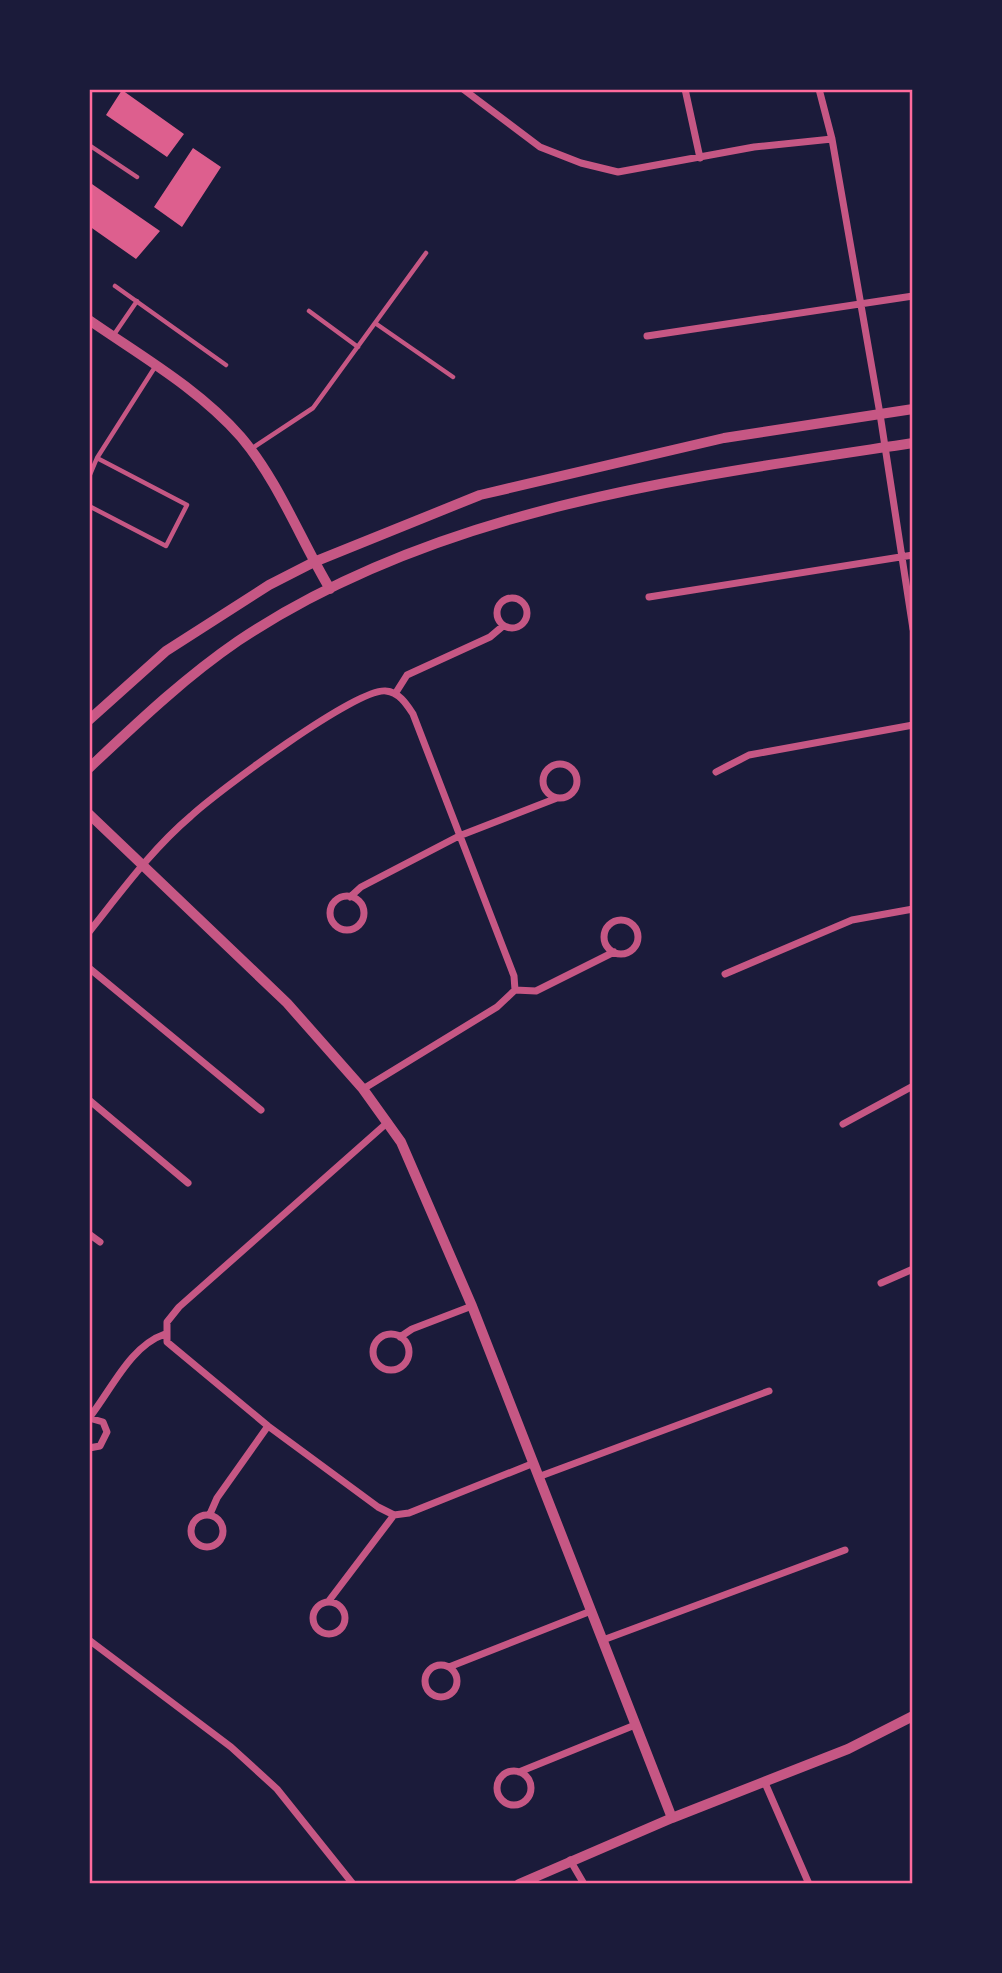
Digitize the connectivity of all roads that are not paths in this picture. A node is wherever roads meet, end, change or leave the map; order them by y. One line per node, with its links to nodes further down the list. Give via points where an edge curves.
1 (463, 89): 6 (street, via 540,147 581,163 618,172)
2 (685, 89): 6 (street)
3 (819, 89): 4 (street)
4 (832, 139): 6 (street); 12 (street)
5 (89, 145): 7 (lane)
6 (700, 158)
7 (137, 177)
8 (426, 253): 15 (lane)
9 (115, 286): 11 (lane)
10 (913, 296): 12 (street)
11 (137, 302): 16 (lane); 19 (lane)
12 (860, 304): 17 (street); 23 (street)
13 (309, 312): 18 (lane)
14 (89, 320): 16 (street)
15 (375, 323): 18 (lane); 21 (lane)
16 (113, 336): 20 (street)
17 (647, 336)
18 (358, 346): 26 (lane, via 313,408)
19 (226, 365)
20 (155, 366): 26 (street, via 205,401); 27 (lane)
21 (453, 377)
22 (913, 410): 23 (street)
23 (880, 414): 25 (street); 32 (street, via 724,438 480,495)
24 (913, 443): 25 (street)
25 (885, 447): 31 (street); 33 (street, via 772,463 580,500 492,525)
26 (250, 450): 32 (street, via 271,479)
27 (97, 458): 28 (lane); 29 (lane, via 187,505 166,546)
28 (89, 478)
29 (89, 506)
30 (913, 555): 31 (street)
31 (901, 557): 34 (street); 36 (street)
32 (314, 562): 33 (street); 38 (street, via 257,592 166,651)
33 (330, 589): 40 (street, via 239,641 166,697)
34 (649, 597)
35 (503, 626): 35 (street, via 517,628 525,622 527,608 522,601 512,598 499,605 497,618); 37 (street, via 490,637 407,675)
36 (913, 629)
37 (395, 694): 44 (street, via 413,714); 45 (street, via 384,690 366,695 309,729 190,816)
38 (89, 720)
39 (913, 724): 41 (street, via 749,755)
40 (89, 768)
41 (716, 772)
42 (556, 798): 42 (street, via 567,797 577,784 576,773 565,764 552,766 544,775 544,786); 44 (street)
43 (89, 814): 45 (street)
44 (459, 836): 46 (street, via 361,887); 52 (street, via 514,976)
45 (144, 864): 48 (street); 54 (street, via 287,1003)
46 (351, 897): 46 (street, via 339,898 330,912 335,926 344,930 353,929 362,919 363,909)
47 (913, 909): 51 (street, via 852,920)
48 (89, 932)
49 (614, 952): 49 (street, via 629,951 636,944 636,931 628,922 614,921 607,928 606,944); 52 (street, via 536,992)
50 (89, 968): 56 (street)
51 (724, 974)
52 (515, 989): 54 (street, via 497,1007)
53 (913, 1086): 58 (street)
54 (363, 1088): 57 (street)
55 (89, 1100): 59 (street)
56 (261, 1110)
57 (388, 1122): 64 (street, via 412,1162); 65 (street, via 179,1307 167,1322)
58 (843, 1124)
59 (188, 1183)
60 (89, 1234): 61 (street)
61 (100, 1242)
62 (913, 1269): 63 (street)
63 (881, 1283)
64 (471, 1306): 66 (street); 71 (street)
65 (165, 1334): 68 (street, via 139,1350); 69 (street, via 174,1350)
66 (401, 1337): 66 (street, via 389,1334 378,1340 373,1352 382,1367 392,1370 406,1361 408,1347)
67 (769, 1391): 72 (street)
68 (89, 1418): 70 (street, via 103,1422 107,1435 100,1446)
69 (268, 1426): 73 (street); 74 (street)
70 (89, 1448)
71 (534, 1463): 72 (street); 74 (street)
72 (538, 1476): 77 (street)
73 (210, 1514): 73 (street, via 197,1517 190,1530 193,1540 203,1547 214,1545 223,1535 220,1522)
74 (394, 1515): 76 (street)
75 (845, 1550): 79 (street)
76 (328, 1602): 76 (street, via 315,1609 313,1622 317,1630 330,1635 343,1627 345,1615 340,1606)
77 (591, 1611): 79 (street); 80 (street)
78 (89, 1640): 87 (street, via 231,1747 277,1789)
79 (603, 1640): 82 (street)
80 (449, 1667): 80 (street, via 433,1667 425,1676 433,1696 446,1697 456,1687 455,1673)
81 (913, 1716): 84 (street)
82 (635, 1725): 83 (street); 85 (street)
83 (519, 1772): 83 (street, via 506,1773 498,1784 500,1796 508,1803 521,1803 531,1791 527,1777)
84 (765, 1783): 85 (street); 90 (street)
85 (672, 1818): 86 (street)
86 (570, 1860): 88 (street); 89 (street)
87 (352, 1884)
88 (519, 1884)
89 (584, 1884)
90 (809, 1884)

